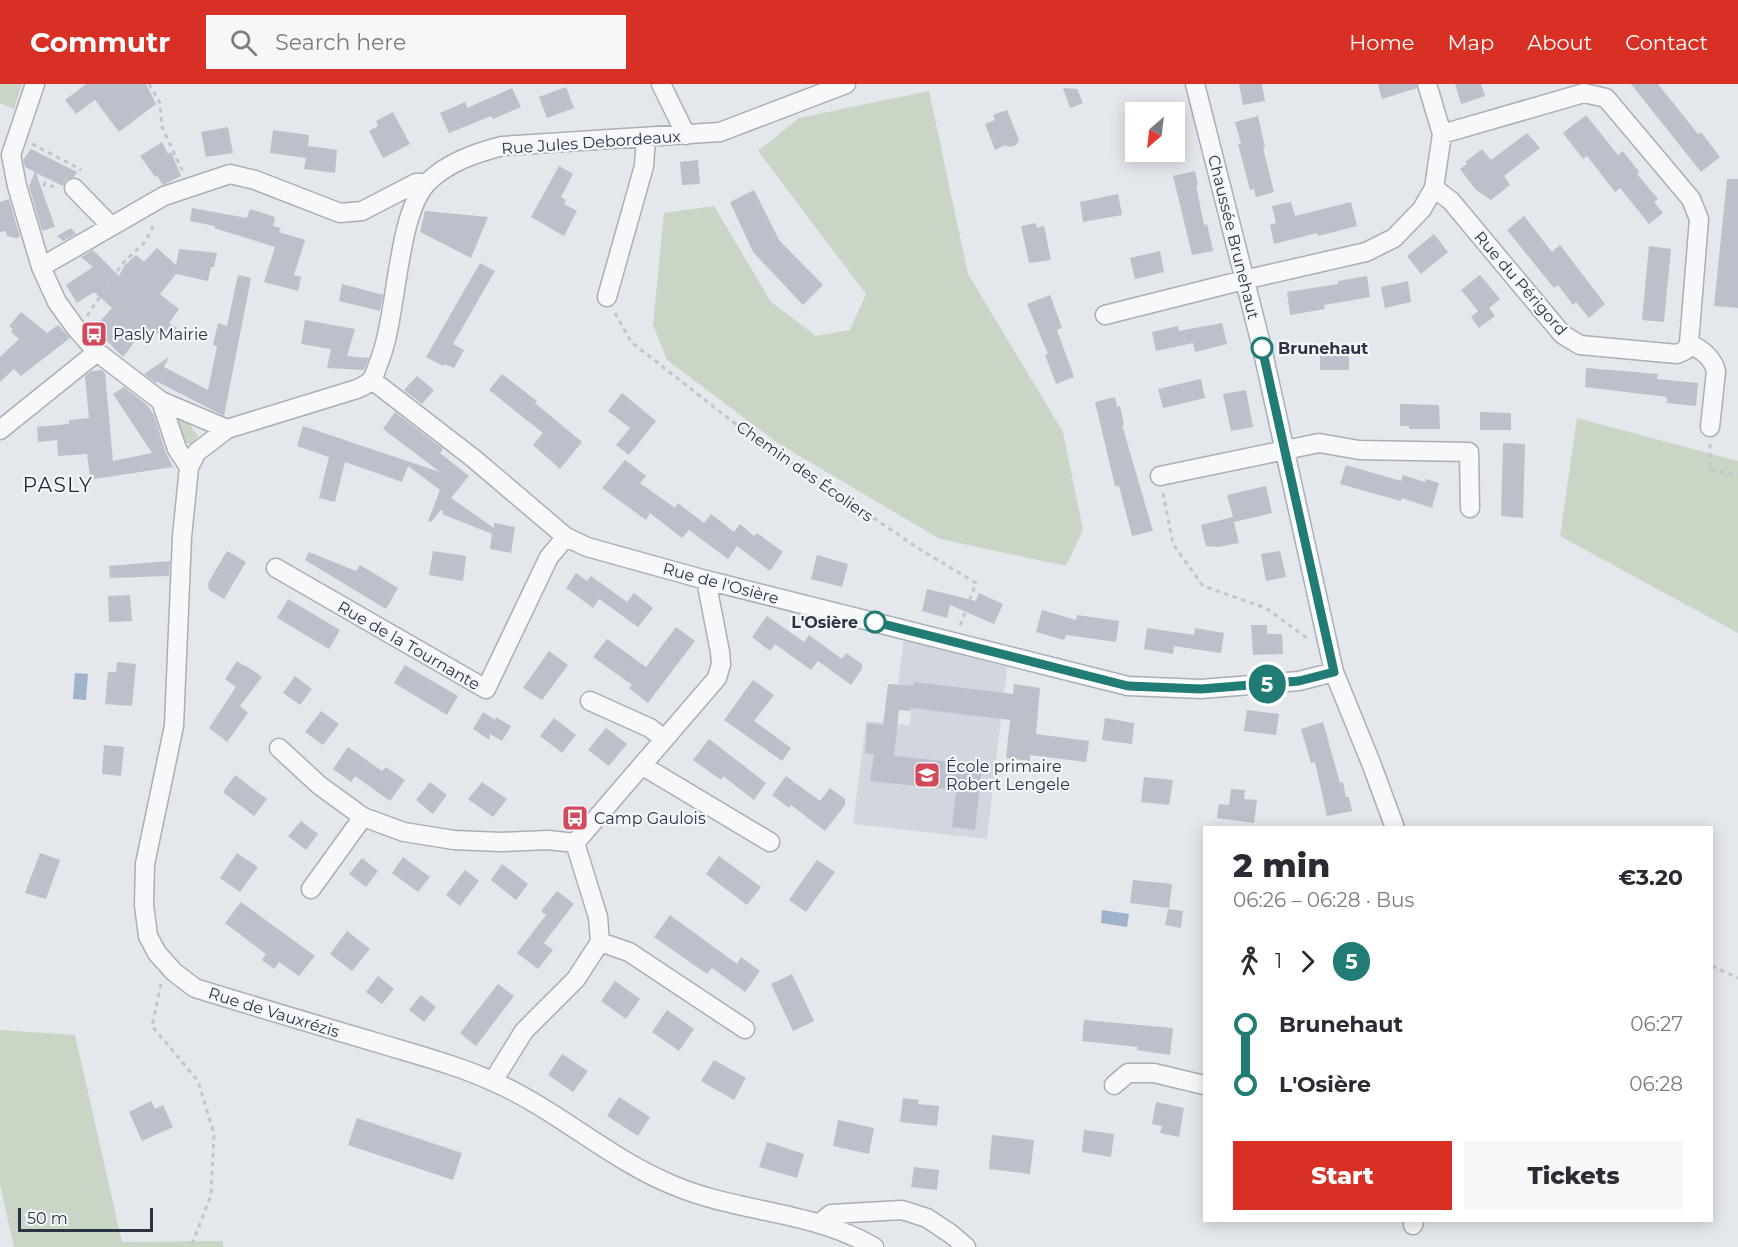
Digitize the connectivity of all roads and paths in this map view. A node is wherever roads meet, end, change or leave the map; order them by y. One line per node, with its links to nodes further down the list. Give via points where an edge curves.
1 (35, 84): 9 (street)
2 (149, 84): 12 (path, via 160,103 165,135)
3 (661, 84): 8 (street)
4 (846, 84): 8 (street, Rue Jules Debordeaux, via 720,132)
5 (1195, 84): 19 (street, Chaussée Brunehaut)
6 (1427, 84): 7 (street)
7 (1442, 134): 14 (street); 23 (street, via 1584,93 1606,98 1691,199 1700,219)
8 (686, 135): 10 (street, Rue Jules Debordeaux)
9 (17, 136): 13 (path, via 80,169); 15 (street, via 11,154)
10 (646, 137): 11 (street, Rue Jules Debordeaux, via 502,146 474,154); 20 (street, via 644,166)
11 (427, 183): 12 (street, via 416,183 362,211 340,213 230,174); 25 (street, Rue Jules Debordeaux, via 408,220 386,344)
12 (191, 187): 16 (street)
13 (74, 188): 15 (path, via 68,193 45,183); 17 (street)
14 (1434, 188): 19 (street, via 1422,209 1394,238 1366,252); 23 (street, Rue du Périgord, via 1451,201 1562,334 1580,345 1677,354 1686,350)
15 (20, 195): 18 (street)
16 (164, 196): 17 (street); 22 (path, via 165,202 146,241 123,264 87,317)
17 (111, 225): 18 (street)
18 (41, 267): 22 (street, via 57,302)
19 (1244, 280): 21 (street); 30 (street, Chaussée Brunehaut)
20 (607, 297): 38 (path, Chemin des Écoliers, via 631,342 737,425 976,583)
21 (1105, 315)
22 (75, 327): 24 (street)
23 (1689, 343): 27 (street, via 1714,363)
24 (97, 352): 26 (street); 29 (street)
25 (372, 380): 28 (street, via 357,390); 35 (street, Rue de l'Osière)
26 (161, 400): 28 (street); 31 (street, via 177,449)
27 (1710, 427): 32 (path, via 1710,470)
28 (227, 429): 31 (street, via 197,452)
29 (0, 430)
30 (1284, 451): 33 (street); 34 (street, via 1319,443 1359,450 1469,452); 40 (street, Chaussée Brunehaut)
31 (189, 467): 51 (street, Rue de Vauxrézis, via 174,726 145,864 148,936)
32 (1738, 475)
33 (1160, 476): 39 (path, via 1173,544 1203,586 1266,608 1305,635)
34 (1470, 508)
35 (566, 537): 36 (street, Rue de la Tournante, via 549,557 486,689); 37 (street, Rue de l'Osière, via 587,547)
36 (276, 568)
37 (706, 580): 38 (street, Rue de l'Osière); 42 (street, via 721,664 717,678)
38 (954, 642): 40 (street, Rue de l'Osière, via 1128,686 1201,689 1299,681)
39 (1312, 645)
40 (1334, 672): 46 (street, Chaussée Brunehaut)
41 (590, 701): 42 (street, via 650,728)
42 (664, 739): 44 (street)
43 (279, 748): 45 (street, via 319,785)
44 (643, 766): 47 (street); 48 (street)
45 (363, 817): 48 (street, via 404,832 454,840); 49 (street)
46 (1394, 826)
47 (770, 842)
48 (575, 843): 50 (street, via 598,917)
49 (311, 889)
50 (600, 942): 54 (street, via 629,952); 55 (street, via 576,979 524,1031)
51 (165, 963): 55 (street, Rue de Vauxrézis, via 195,988); 59 (path, via 152,1026 198,1081 214,1134 211,1195)
52 (1713, 966): 53 (path)
53 (1738, 978)
54 (745, 1029)
55 (493, 1081): 58 (street, Rue de Vauxrézis, via 667,1183 697,1195)
56 (1114, 1084): 57 (street, via 1128,1073 1154,1073)
57 (1203, 1085)
58 (820, 1223): 60 (street, Rue de Vauxrézis); 61 (street, via 831,1214 902,1210 927,1218)
59 (191, 1247)
60 (874, 1247)
61 (966, 1247)

